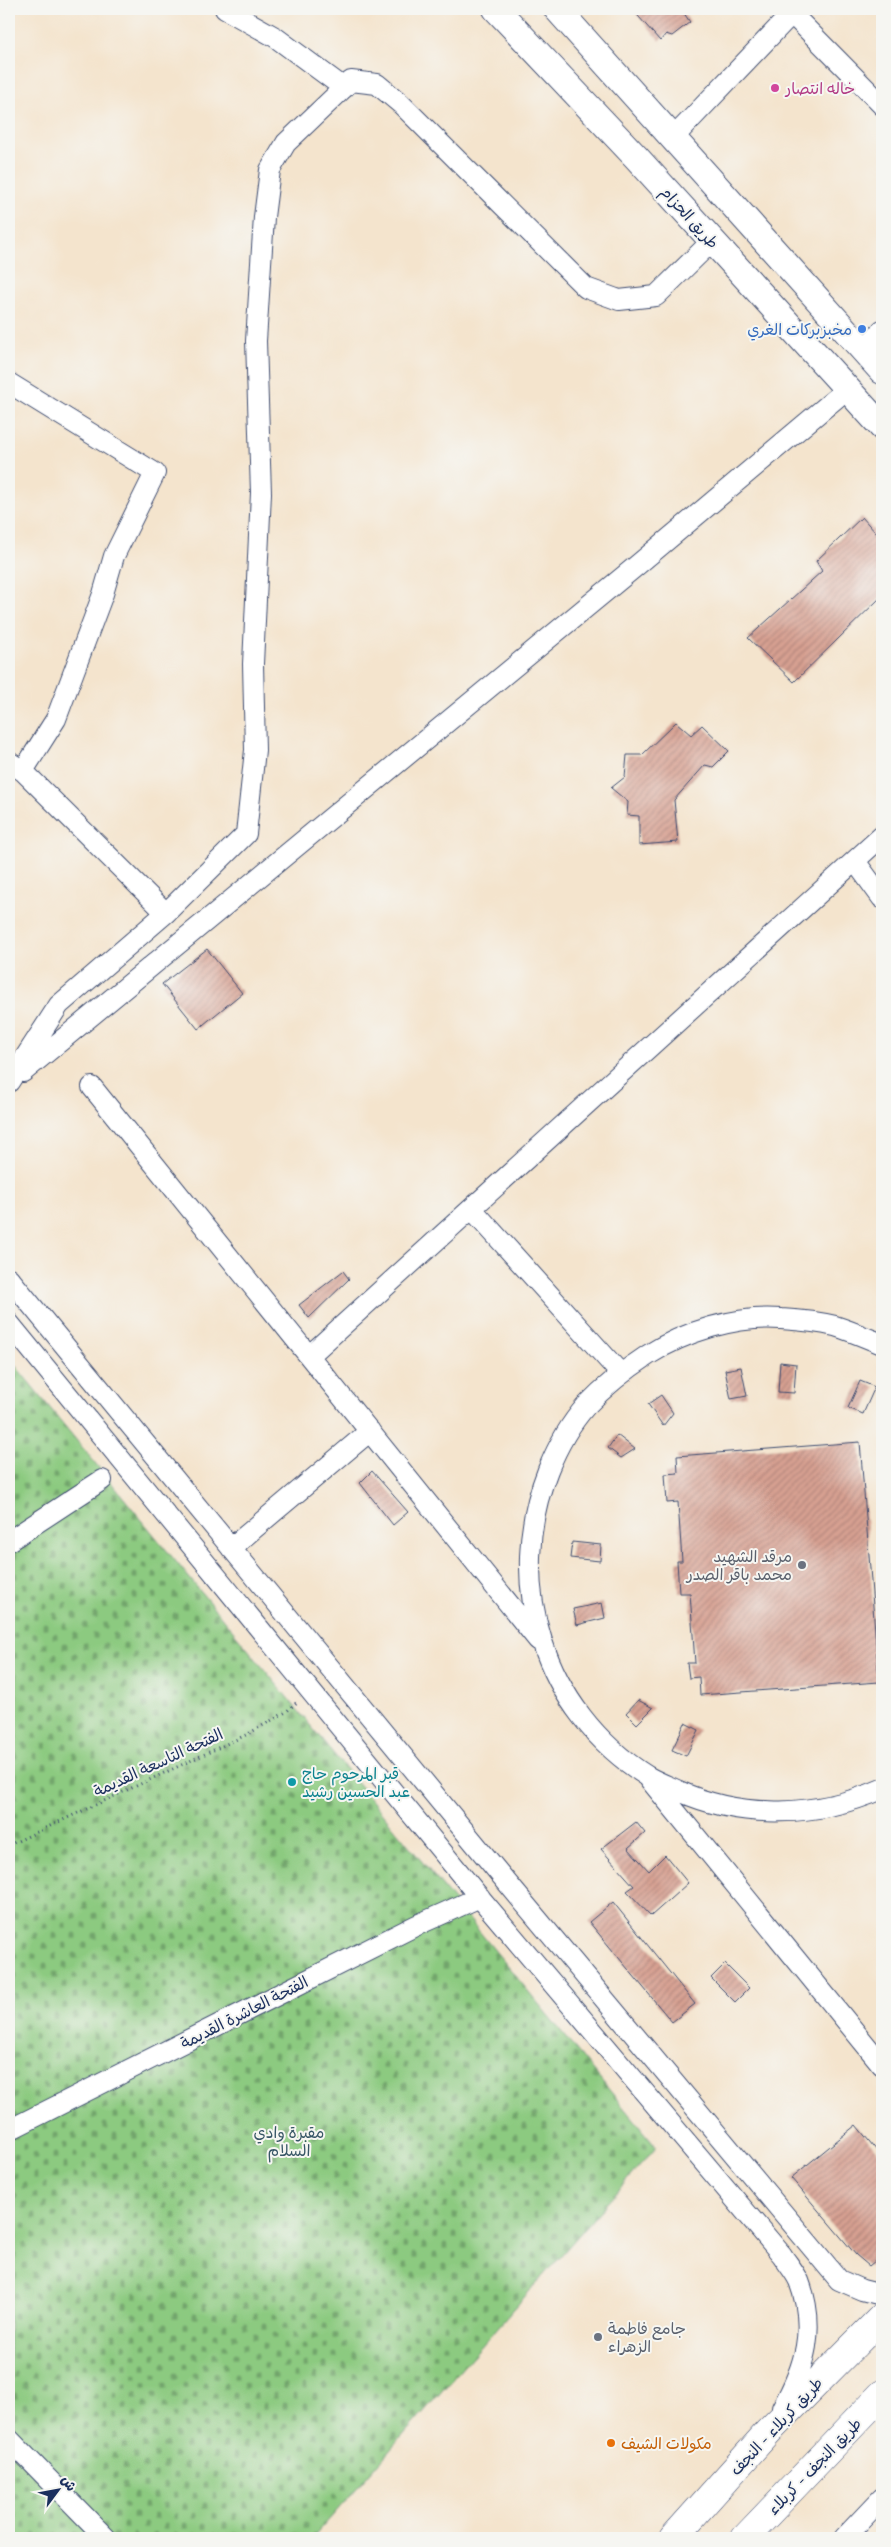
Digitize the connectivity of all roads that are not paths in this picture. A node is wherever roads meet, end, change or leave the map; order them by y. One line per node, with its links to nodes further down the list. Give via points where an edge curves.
1 (225, 9): 5 (street, via 275,37)
2 (496, 9): 8 (main road, طريق الحزام)
3 (792, 10): 6 (street); 7 (street)
4 (564, 11): 7 (main road)
5 (344, 88): 10 (street, via 351,81 377,84 586,288 619,300 656,296); 22 (street, via 286,143 270,170 256,341 261,493 253,664 255,750 246,834)
6 (882, 105)
7 (670, 135): 8 (main road, via 660,155 648,159); 9 (main road)
8 (636, 157): 10 (main road, طريق الحزام)
9 (757, 232): 11 (main road, via 745,233 735,240 730,251); 13 (main road)
10 (712, 241): 11 (main road, طريق الحزام)
11 (732, 264): 16 (main road, طريق الحزام)
12 (882, 330): 13 (street)
13 (863, 350): 14 (main road)
14 (882, 371)
15 (9, 383): 18 (street, via 155,473 114,556 56,719)
16 (847, 389): 17 (main road, طريق الحزام); 23 (street)
17 (882, 427)
18 (16, 767): 22 (street)
19 (882, 836): 20 (street)
20 (855, 861): 21 (street); 25 (street)
21 (882, 898)
22 (166, 913): 23 (street, via 59,1005)
23 (9, 1083)
24 (92, 1086): 29 (street)
25 (472, 1209): 29 (street); 30 (street)
26 (9, 1278): 34 (street)
27 (9, 1323): 39 (street)
28 (882, 1344): 30 (street, via 835,1326 778,1318 722,1324 668,1342)
29 (309, 1356): 31 (street)
30 (620, 1373): 35 (street, via 585,1408 557,1449 538,1495 529,1545 530,1595)
31 (370, 1431): 34 (street); 35 (street)
32 (102, 1480): 33 (street)
33 (9, 1541)
34 (231, 1548): 36 (street)
35 (541, 1644): 37 (street, via 566,1696 602,1741)
36 (420, 1777): 39 (street, via 411,1790); 40 (street)
37 (648, 1777): 38 (street, via 703,1802 762,1813 823,1809); 43 (street)
38 (882, 1789)
39 (394, 1793): 41 (street)
40 (458, 1823): 41 (street, via 446,1828); 45 (street, via 839,2280)
41 (439, 1847): 42 (street)
42 (480, 1897): 44 (street, الفتحة العاشرة القديمة, via 415,1926); 48 (street, via 782,2255 799,2280 807,2313 806,2347 798,2379)
43 (882, 2065)
44 (9, 2130)
45 (882, 2295)
46 (882, 2317): 48 (highway, طريق کربلاء - النجف)
47 (882, 2394): 53 (highway, طريق النجف - کربلاء)
48 (768, 2432): 52 (highway, طريق کربلاء - النجف)
49 (9, 2439): 51 (street)
50 (882, 2498): 54 (street)
51 (106, 2538)
52 (673, 2538)
53 (745, 2538)
54 (844, 2538)

